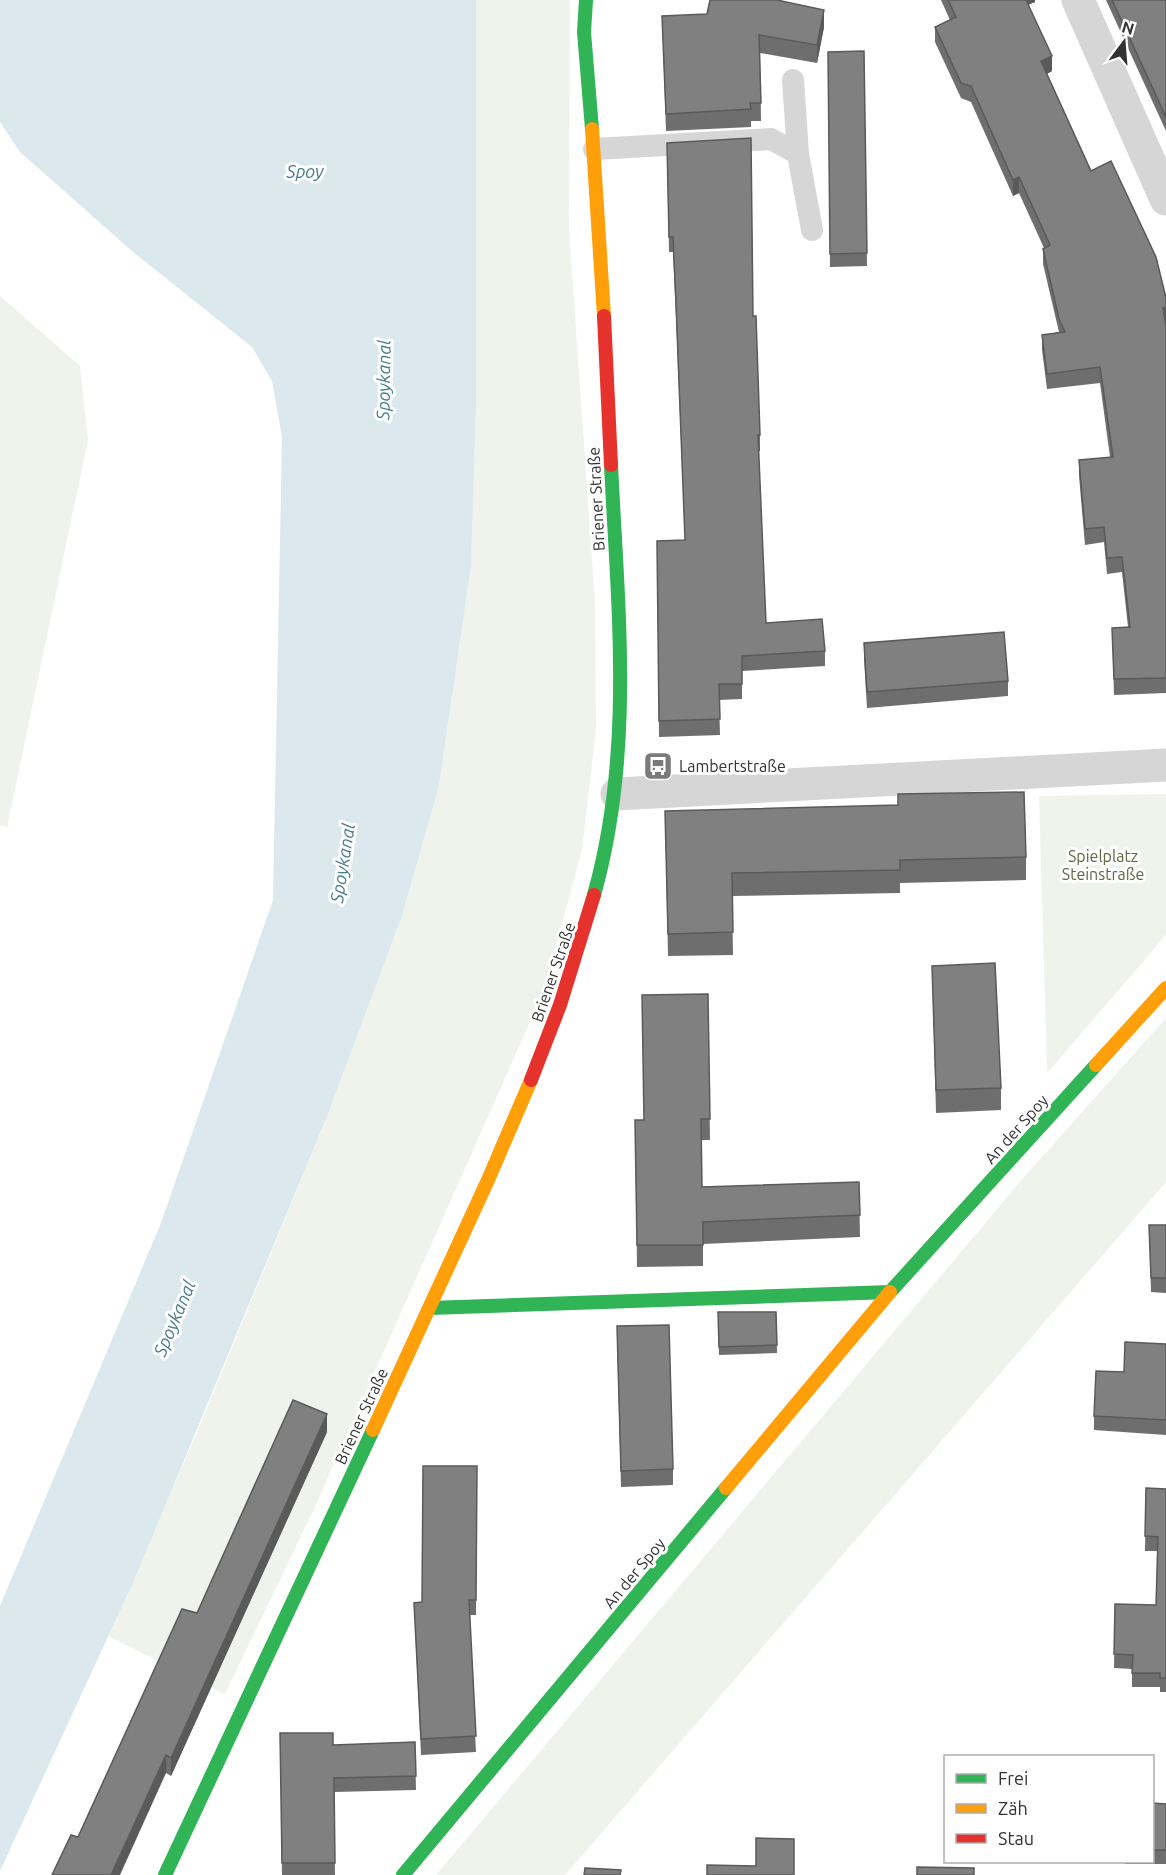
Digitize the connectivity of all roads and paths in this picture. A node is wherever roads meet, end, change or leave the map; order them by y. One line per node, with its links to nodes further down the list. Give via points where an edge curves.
1 (586, 0): 4 (street, Briener Straße, via 584,32)
2 (1078, 0): 6 (street)
3 (793, 80): 5 (lane)
4 (594, 149): 5 (lane, via 771,139); 9 (street, Briener Straße, via 622,698)
5 (798, 154): 7 (lane)
6 (1166, 199)
7 (812, 230)
8 (1166, 765): 9 (street)
9 (617, 794): 12 (street, Briener Straße, via 584,938 545,1046)
10 (1166, 988): 11 (street, An der Spoy)
11 (890, 1292): 12 (street); 14 (street, An der Spoy)
12 (430, 1308): 13 (street, Briener Straße)
13 (165, 1875)
14 (403, 1875)

